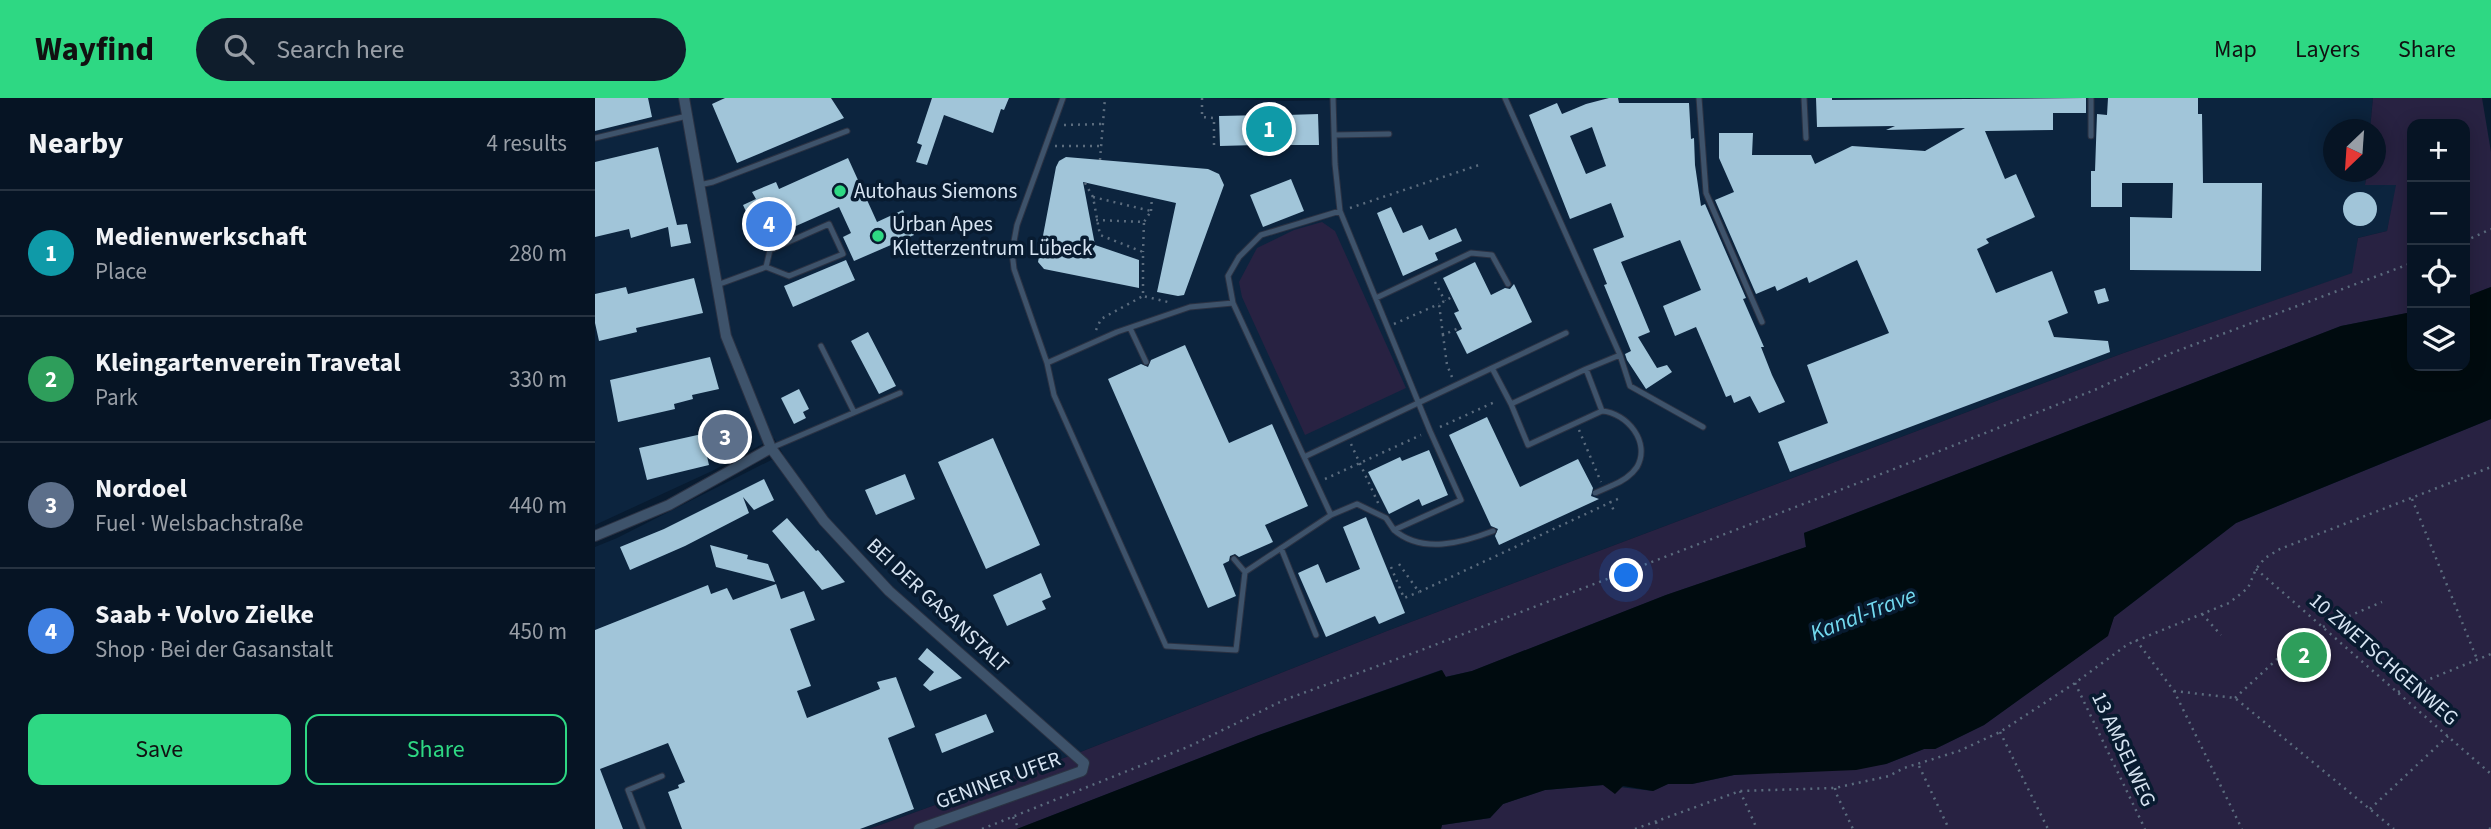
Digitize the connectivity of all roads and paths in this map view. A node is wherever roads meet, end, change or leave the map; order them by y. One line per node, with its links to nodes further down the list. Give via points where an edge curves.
1 (684, 98): 10 (street, BEI DER GASANSTALT)
2 (1063, 98): 12 (lane)
3 (1105, 98): 11 (path)
4 (1202, 98): 13 (path, via 1202,117 1214,118)
5 (1333, 98): 17 (lane)
6 (1505, 98): 57 (lane)
7 (1699, 98): 49 (lane, via 1706,193)
8 (1804, 98): 20 (lane)
9 (2091, 98): 18 (lane)
10 (687, 116): 19 (lane); 27 (street, BEI DER GASANSTALT)
11 (1103, 124): 12 (path); 22 (path)
12 (1053, 126): 21 (lane)
13 (1214, 128): 14 (path); 23 (path)
14 (1219, 128)
15 (847, 131): 27 (lane)
16 (1389, 134): 17 (lane)
17 (1334, 135): 31 (lane)
18 (2091, 136)
19 (595, 138)
20 (1805, 138)
21 (1046, 145): 22 (path); 59 (lane, via 1012,252)
22 (1101, 146): 24 (path)
23 (1214, 147)
24 (1100, 160)
25 (1482, 164): 31 (path)
26 (1085, 183): 28 (path)
27 (699, 185): 41 (street, BEI DER GASANSTALT)
28 (1093, 197): 30 (path); 32 (path)
29 (1152, 197): 30 (path)
30 (1151, 211): 33 (path)
31 (1340, 211): 44 (lane); 46 (lane, via 1261,235 1238,257 1228,276)
32 (1096, 220): 33 (path); 36 (path, via 1100,235)
33 (1144, 222): 36 (path)
34 (2491, 229): 35 (path)
35 (2470, 239)
36 (1143, 252): 42 (path)
37 (2407, 265): 117 (path, via 2169,354 2097,390 1879,475 1284,700 1191,746)
38 (766, 267): 38 (lane, via 789,276 843,254 829,224 771,250); 41 (lane)
39 (1431, 272): 40 (lane, via 1471,253 1492,255); 44 (lane); 45 (path)
40 (1508, 284)
41 (717, 285): 73 (street, BEI DER GASANSTALT, via 726,336)
42 (1143, 296): 48 (path); 55 (path, via 1101,319)
43 (1452, 297): 45 (path)
44 (1376, 298): 50 (lane)
45 (1445, 301): 47 (path)
46 (1233, 303): 48 (lane); 74 (lane)
47 (1439, 304): 50 (path); 54 (path)
48 (1190, 307): 52 (lane)
49 (1762, 322)
50 (1388, 326): 65 (lane)
51 (1461, 327): 54 (path)
52 (1130, 328): 55 (lane); 58 (lane)
53 (1566, 333): 60 (lane)
54 (1443, 335): 62 (path, via 1447,365)
55 (1096, 342): 59 (lane)
56 (821, 346): 68 (lane)
57 (1620, 355): 61 (lane); 70 (lane, via 1630,386)
58 (1146, 362)
59 (1047, 363): 93 (lane, via 1054,395 1166,646 1236,650)
60 (1492, 369): 62 (lane); 64 (lane)
61 (1586, 369): 66 (lane); 67 (lane)
62 (1456, 386): 65 (lane)
63 (900, 393): 68 (lane)
64 (1507, 396): 66 (lane); 71 (path)
65 (1420, 404): 71 (lane); 72 (lane)
66 (1511, 404): 69 (lane, via 1528,445)
67 (1602, 411): 69 (lane); 78 (lane, bridge, via 1613,411 1631,424 1641,446 1638,466 1625,480)
68 (854, 412): 73 (lane)
69 (1576, 423): 81 (path)
70 (1703, 426)
71 (1430, 431): 75 (path); 85 (lane, via 1461,500)
72 (1348, 438): 74 (lane); 75 (path)
73 (771, 448): 87 (street, via 669,505); 110 (street, BEI DER GASANSTALT, via 824,521 889,592)
74 (1304, 457): 77 (lane)
75 (1360, 464): 77 (path); 84 (path)
76 (2491, 467): 80 (path)
77 (1316, 483): 83 (lane)
78 (1595, 494)
79 (1622, 497): 81 (path)
80 (2412, 499): 92 (path, via 2280,549); 103 (path)
81 (1611, 502): 82 (path); 94 (path)
82 (1615, 514)
83 (1331, 515): 84 (lane, via 1357,504); 88 (lane)
84 (1386, 518): 85 (lane)
85 (1394, 530): 86 (lane, via 1403,538 1440,545)
86 (1493, 531)
87 (595, 536)
88 (1282, 548): 93 (lane); 98 (lane)
89 (1234, 559): 93 (lane)
90 (1399, 564): 94 (path)
91 (1391, 567): 94 (path, via 1404,598)
92 (2256, 569): 96 (path, via 2238,598); 97 (path, 10 ZWETSCHGENWEG)
93 (1245, 572)
94 (1419, 592)
95 (2382, 602): 97 (path)
96 (2202, 614): 99 (path); 100 (path)
97 (2323, 627): 106 (path, 10 ZWETSCHGENWEG)
98 (1316, 635)
99 (2221, 635)
100 (2136, 640): 104 (path); 105 (path)
101 (2289, 648): 107 (path)
102 (2491, 654): 103 (path)
103 (2477, 659): 106 (path)
104 (2075, 683): 108 (path); 129 (path, 13 AMSELWEG)
105 (2174, 691): 107 (path); 130 (path)
106 (2398, 692): 109 (path, 10 ZWETSCHGENWEG)
107 (2235, 698): 116 (path)
108 (2000, 732): 111 (path); 128 (path)
109 (2448, 736): 112 (path, 10 ZWETSCHGENWEG); 116 (path)
110 (1084, 763): 121 (street, GENINER UFER, via 1082,771)
111 (1918, 765): 114 (path); 127 (path)
112 (2491, 774)
113 (662, 776): 120 (lane, via 628,790)
114 (1835, 788): 115 (path); 126 (path)
115 (1740, 791): 118 (path); 125 (path)
116 (2370, 809): 131 (path)
117 (1013, 817): 119 (path); 122 (path)
118 (1656, 822): 123 (path); 124 (path)
119 (1019, 828)
120 (643, 829)
121 (919, 829)
122 (982, 829)
123 (1635, 829)
124 (1658, 829)
125 (1757, 829)
126 (1853, 829)
127 (1949, 829)
128 (2047, 829)
129 (2145, 829)
130 (2242, 829)
131 (2393, 829)

